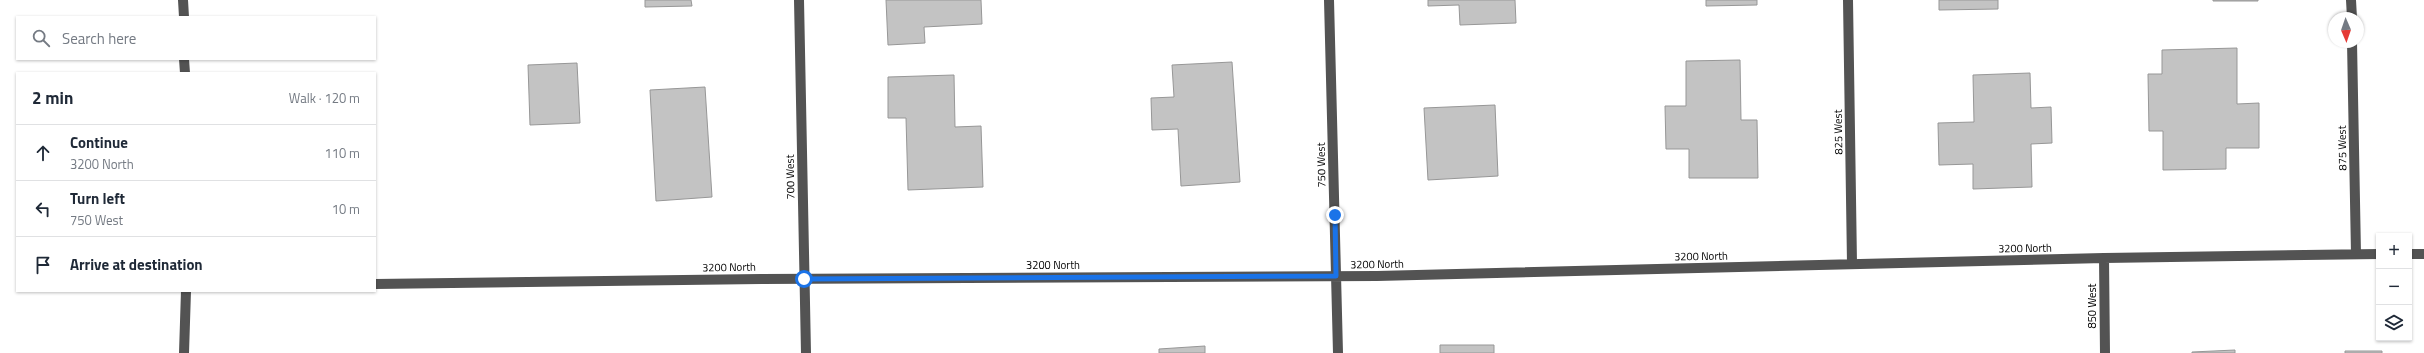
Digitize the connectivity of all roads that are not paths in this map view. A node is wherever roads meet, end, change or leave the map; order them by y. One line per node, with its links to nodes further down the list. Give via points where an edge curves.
1 (184, 0): 7 (street)
2 (799, 0): 18 (street, 700 West)
3 (1329, 0): 17 (street, 750 West)
4 (1848, 0): 16 (street, 825 West)
5 (2351, 0): 6 (street)
6 (2352, 12)
7 (184, 16)
8 (2352, 48): 11 (street, 875 West)
9 (184, 60): 10 (street)
10 (185, 72)
11 (2356, 254): 12 (street, 3200 North); 15 (street, 3200 North)
12 (2376, 254)
13 (2412, 254): 14 (street)
14 (2424, 254)
15 (2104, 258): 16 (street, 3200 North); 24 (street, 850 West)
16 (1852, 264): 17 (street, 3200 North)
17 (1336, 276): 18 (street, 3200 North); 23 (street, 750 West)
18 (804, 279): 19 (street, 3200 North); 22 (street, 700 West)
19 (376, 284)
20 (186, 292): 21 (street)
21 (184, 353)
22 (806, 353)
23 (1338, 353)
24 (2105, 353)

